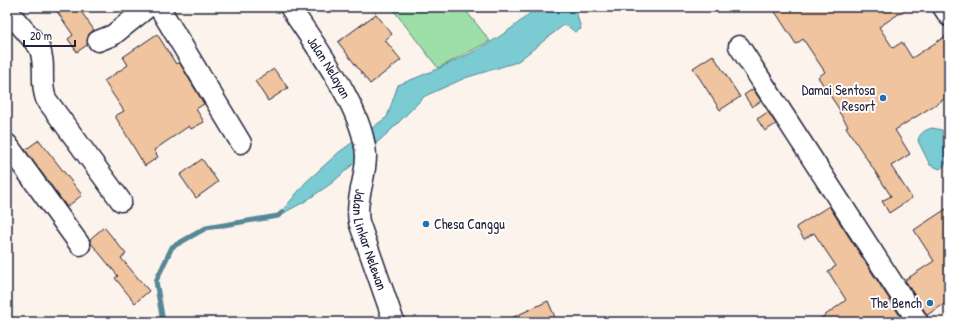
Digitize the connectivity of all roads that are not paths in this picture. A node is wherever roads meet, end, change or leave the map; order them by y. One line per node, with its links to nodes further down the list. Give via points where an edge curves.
1 (148, 7): 7 (street, via 113,35)
2 (159, 7): 9 (street)
3 (290, 7): 11 (street, Jalan Nelayan, via 341,85 361,131)
4 (943, 7): 6 (street)
5 (7, 10): 12 (street, via 42,52 42,86 46,99)
6 (949, 16)
7 (98, 42)
8 (739, 46): 15 (street)
9 (241, 143)
10 (7, 144): 13 (street)
11 (366, 156): 14 (street, Jalan Linkar Nelewan, via 357,212)
12 (121, 201)
13 (80, 245)
14 (394, 322)
15 (918, 322)

